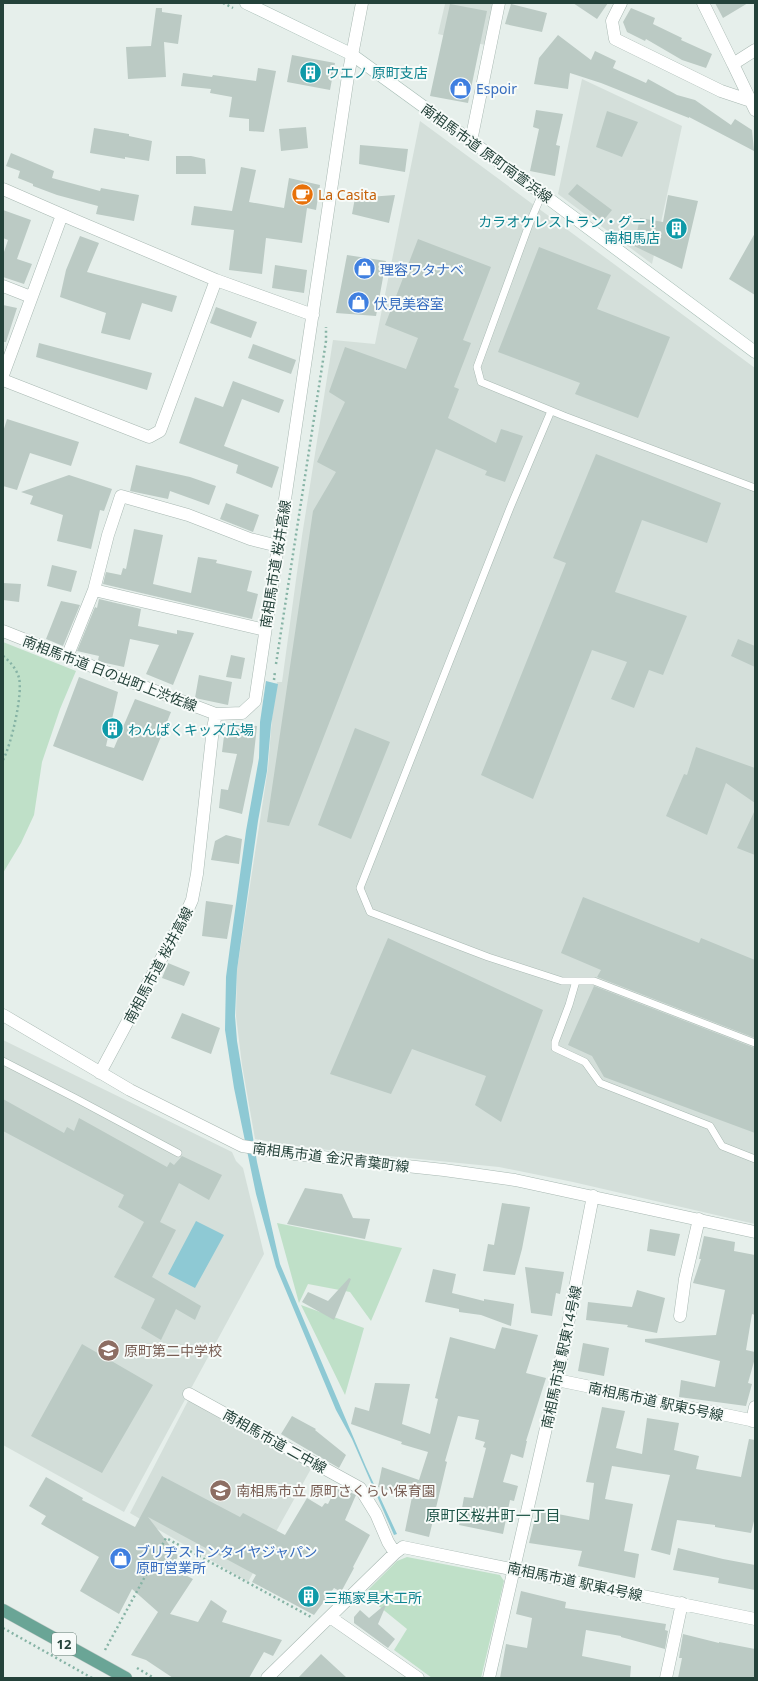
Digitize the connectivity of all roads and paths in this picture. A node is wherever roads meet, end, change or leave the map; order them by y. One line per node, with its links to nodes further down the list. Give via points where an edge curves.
1 (246, 3): 7 (street, 南相馬市道 原町南萱浜線)
2 (362, 3): 7 (street, 南相馬市道 桜井高線)
3 (499, 3): 10 (street)
4 (620, 3): 9 (street, via 612,21 615,39)
5 (703, 3): 8 (street)
6 (755, 50): 8 (street)
7 (351, 54): 10 (street, 南相馬市道 原町南萱浜線); 17 (street, 南相馬市道 桜井高線)
8 (733, 64): 9 (street)
9 (753, 106)
10 (471, 141): 12 (street, 南相馬市道 原町南萱浜線)
11 (3, 189): 13 (street)
12 (542, 194): 18 (street, 南相馬市道 原町南萱浜線); 21 (lane, via 477,367 481,382)
13 (62, 215): 14 (street); 16 (street)
14 (216, 280): 17 (street); 20 (street, via 160,431 149,437)
15 (3, 286): 16 (street)
16 (31, 297): 19 (street)
17 (313, 314): 23 (street, 南相馬市道 桜井高線)
18 (755, 352)
19 (3, 375)
20 (3, 380)
21 (551, 411): 22 (lane); 31 (lane, via 510,508 360,888 370,912 488,957 562,981)
22 (755, 488)
23 (278, 546): 24 (street, via 250,539 188,515 121,496); 25 (street, 南相馬市道 桜井高線)
24 (94, 590): 25 (street); 28 (street)
25 (265, 630): 29 (street, 南相馬市道 桜井高線, via 255,700 242,713)
26 (3, 631): 28 (street, 南相馬市道 日の出町上渋佐線)
27 (3, 656): 30 (path, via 11,663 19,677 20,687 10,745)
28 (68, 657): 29 (street, 南相馬市道 日の出町上渋佐線)
29 (216, 714): 35 (street, 南相馬市道 桜井高線, via 192,900)
30 (3, 760)
31 (576, 981): 33 (lane, via 594,981); 37 (lane, via 555,1048 585,1062 600,1083 710,1126 722,1146)
32 (3, 1015): 35 (street, 南相馬市道 金沢青葉町線)
33 (755, 1043)
34 (3, 1061): 36 (lane)
35 (100, 1074): 38 (street, 南相馬市道 金沢青葉町線, via 242,1146 515,1180)
36 (178, 1153)
37 (755, 1159)
38 (593, 1196): 39 (street); 42 (street, 南相馬市道 駅東14号線)
39 (699, 1220): 40 (street); 41 (street, via 685,1279)
40 (755, 1232)
41 (680, 1316)
42 (557, 1380): 45 (street, 南相馬市道 駅東5号線); 47 (street, 南相馬市道 駅東14号線)
43 (189, 1394): 46 (street, 南相馬市道 二中線, via 360,1488)
44 (755, 1407): 45 (street)
45 (754, 1421)
46 (395, 1553): 47 (street, 南相馬市道 駅東4号線, via 403,1547); 51 (street)
47 (514, 1569): 48 (street, 南相馬市道 駅東4号線); 58 (street, 南相馬市道 駅東14号線)
48 (682, 1603): 50 (street, 南相馬市道 駅東4号線); 59 (street)
49 (3, 1610): 55 (main road, 12)
50 (755, 1619)
51 (327, 1620): 53 (path, via 166,1538); 56 (street); 57 (street)
52 (3, 1628): 54 (path)
53 (105, 1651)
54 (92, 1678)
55 (126, 1678)
56 (267, 1678)
57 (418, 1678)
58 (489, 1678)
59 (666, 1678)

